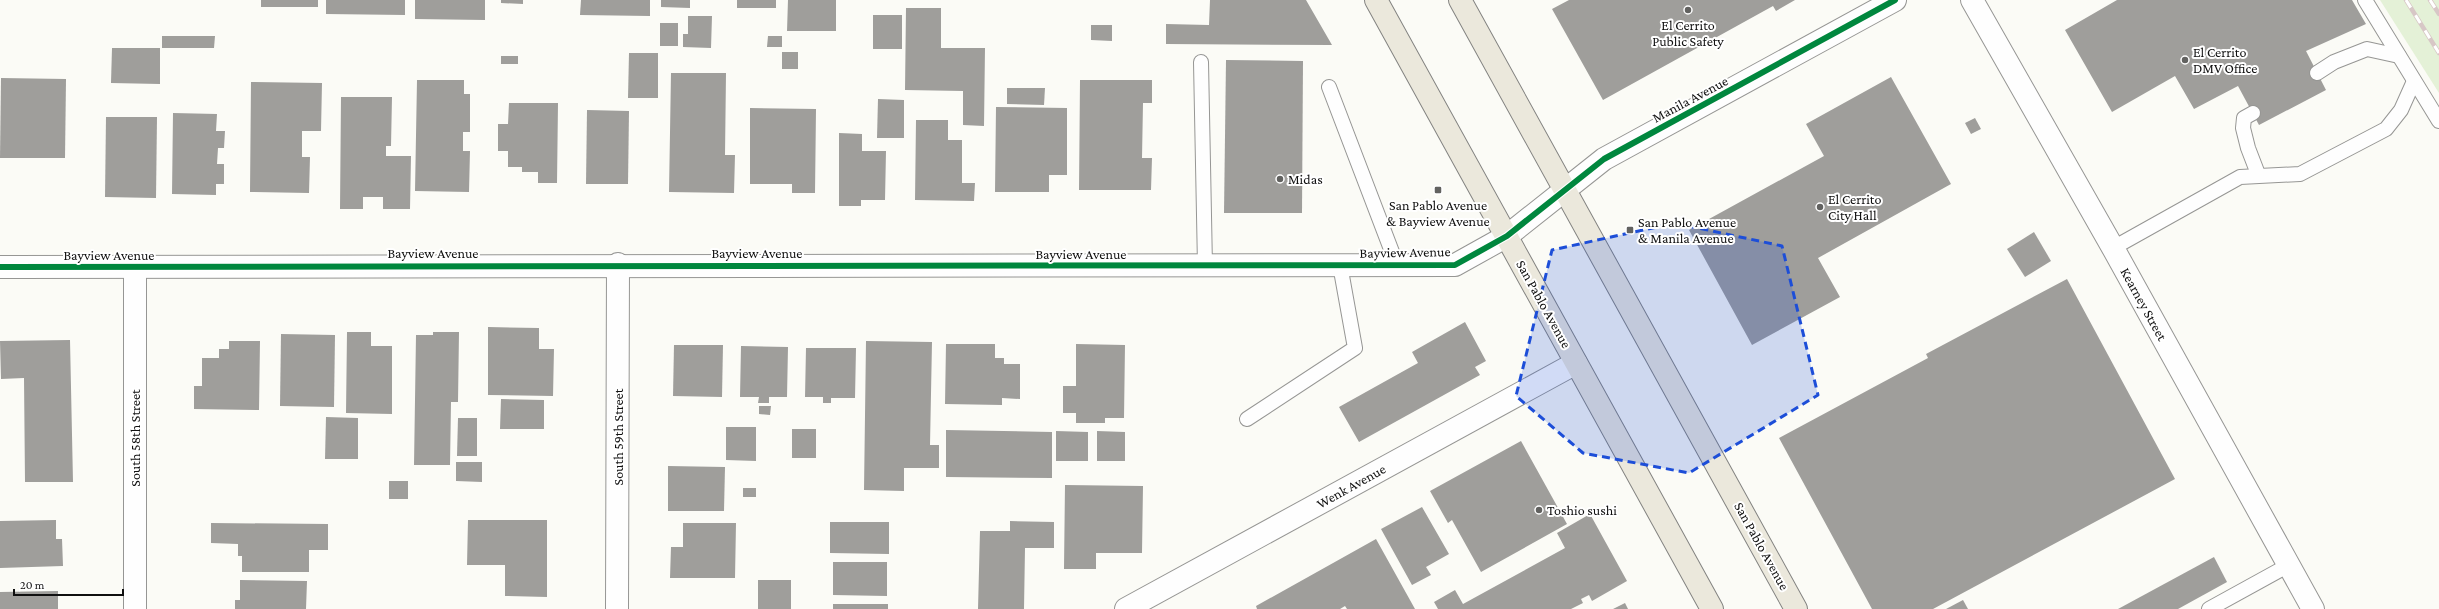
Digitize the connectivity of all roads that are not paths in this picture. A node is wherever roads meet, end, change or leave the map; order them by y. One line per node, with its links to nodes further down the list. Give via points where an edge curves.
1 (1376, 0): 15 (main road, San Pablo Avenue)
2 (1460, 0): 14 (main road, San Pablo Avenue)
3 (1896, 0): 14 (street, Manila Avenue, via 1604,159)
4 (1972, 0): 16 (street, Kearney Street)
5 (2365, 0): 6 (lane)
6 (2399, 56): 8 (lane, via 2368,49 2334,62); 9 (lane)
7 (1201, 62): 20 (lane)
8 (2317, 73)
9 (2414, 81): 12 (lane); 13 (lane, via 2401,110 2386,129 2300,174)
10 (1329, 87): 19 (lane)
11 (2252, 113): 13 (lane, via 2244,118 2243,128)
12 (2439, 121)
13 (2258, 174): 16 (lane, via 2240,176)
14 (1566, 189): 15 (street, Manila Avenue); 30 (main road, San Pablo Avenue)
15 (1508, 236): 19 (street, Bayview Avenue, via 1455,265); 23 (main road, San Pablo Avenue)
16 (2113, 248): 25 (street, Kearney Street)
17 (618, 264): 20 (street, Bayview Avenue); 22 (street, Bayview Avenue); 27 (street, South 59th Street)
18 (1340, 265): 19 (street, Bayview Avenue); 20 (street, Bayview Avenue); 24 (lane, via 1355,348)
19 (1397, 265)
20 (1205, 266)
21 (0, 267): 22 (street, Bayview Avenue)
22 (135, 267): 26 (street, South 58th Street)
23 (1576, 363): 28 (street, Wenk Avenue); 29 (main road, San Pablo Avenue)
24 (1247, 420)
25 (2289, 565): 31 (lane); 32 (street, Kearney Street)
26 (135, 609)
27 (617, 609)
28 (1126, 609)
29 (1712, 609)
30 (1796, 609)
31 (2209, 609)
32 (2313, 609)

